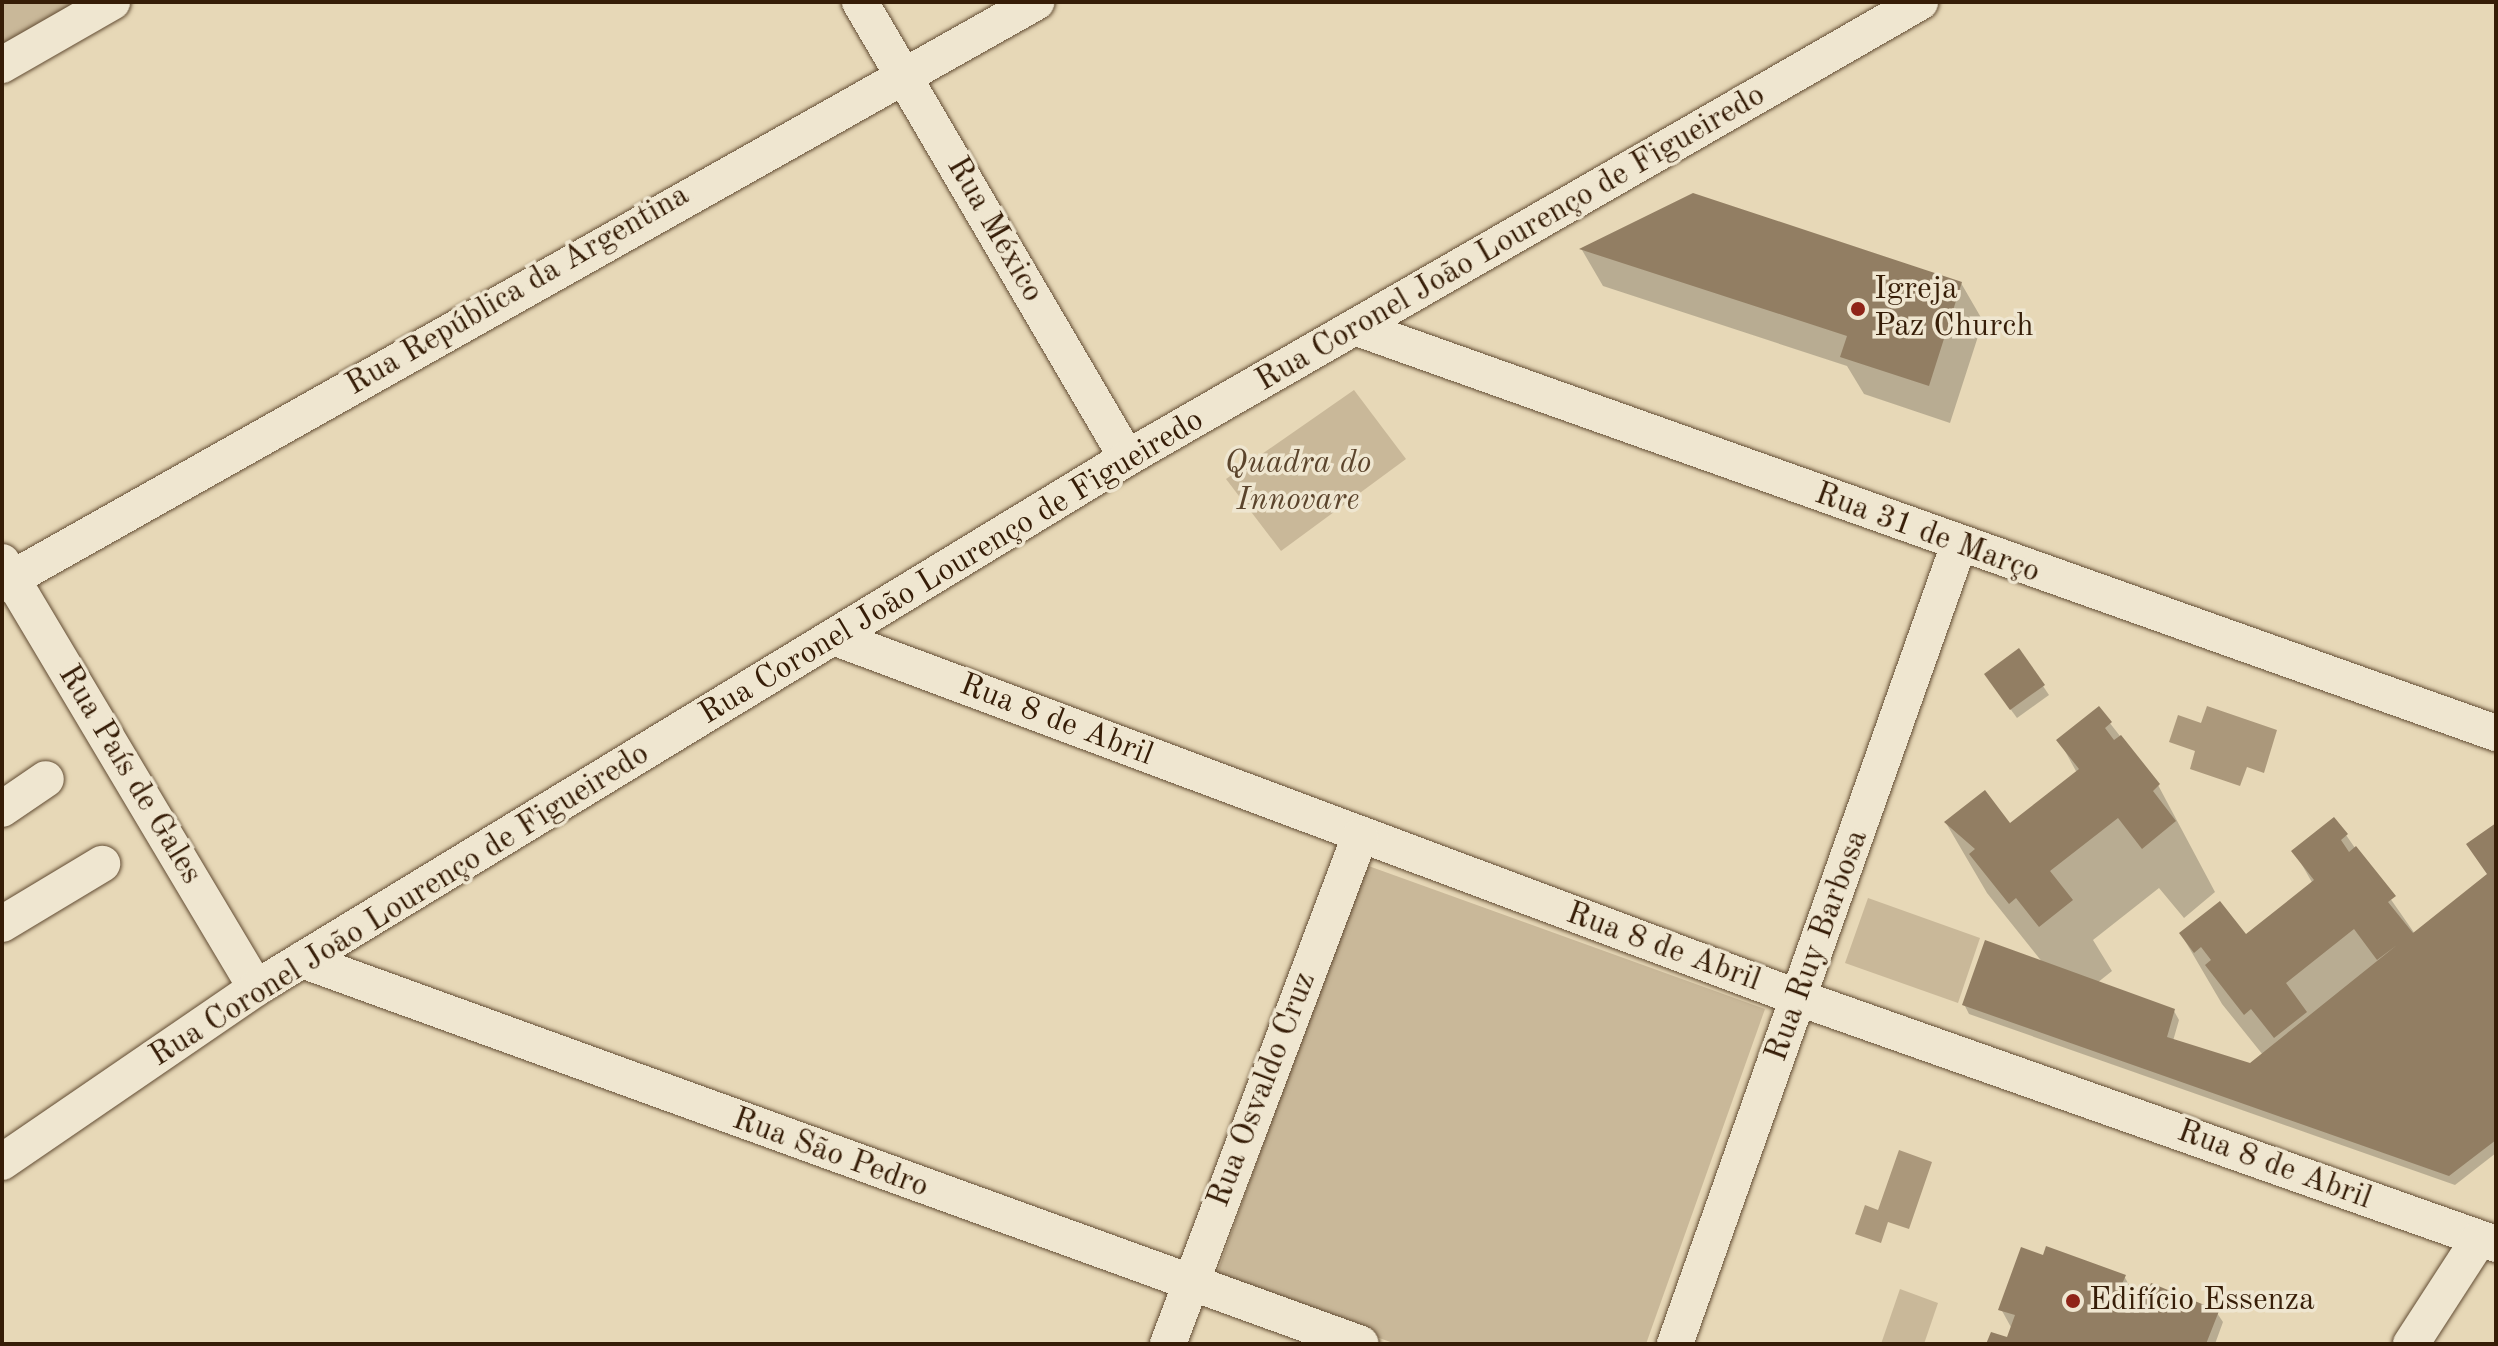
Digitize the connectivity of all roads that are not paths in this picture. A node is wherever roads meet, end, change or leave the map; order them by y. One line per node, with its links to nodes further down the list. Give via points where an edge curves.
1 (112, 2): 5 (street)
2 (860, 2): 6 (street, Rua México)
3 (1036, 2): 6 (street, Rua República da Argentina)
4 (1920, 2): 7 (street, Rua Coronel João Lourenço de Figueiredo)
5 (2, 65)
6 (902, 73): 8 (street, Rua México); 10 (street, Rua República da Argentina)
7 (1360, 329): 8 (street, Rua Coronel João Lourenço de Figueiredo); 9 (street, Rua 31 de Março)
8 (1127, 458): 11 (street, Rua Coronel João Lourenço de Figueiredo)
9 (1958, 547): 12 (street, Rua 31 de Março); 20 (street, Rua Ruy Barbosa)
10 (5, 575): 19 (street, Rua País de Gales)
11 (836, 638): 15 (street, Rua 8 de Abril); 18 (street, Rua Coronel João Lourenço de Figueiredo)
12 (2496, 733)
13 (46, 779): 14 (street)
14 (2, 809)
15 (1360, 836): 20 (street, Rua 8 de Abril); 23 (street, Rua Osvaldo Cruz)
16 (102, 864): 17 (street)
17 (2, 924)
18 (302, 960): 19 (street, Rua Coronel João Lourenço de Figueiredo); 23 (street, Rua São Pedro)
19 (256, 988): 21 (street, Rua Coronel João Lourenço de Figueiredo)
20 (1799, 998): 22 (street, Rua 8 de Abril); 26 (street, Rua Ruy Barbosa)
21 (2, 1162)
22 (2488, 1242): 27 (street)
23 (1189, 1285): 24 (street, Rua Osvaldo Cruz); 25 (street, Rua São Pedro)
24 (1168, 1344)
25 (1361, 1344)
26 (1675, 1344)
27 (2411, 1344)

